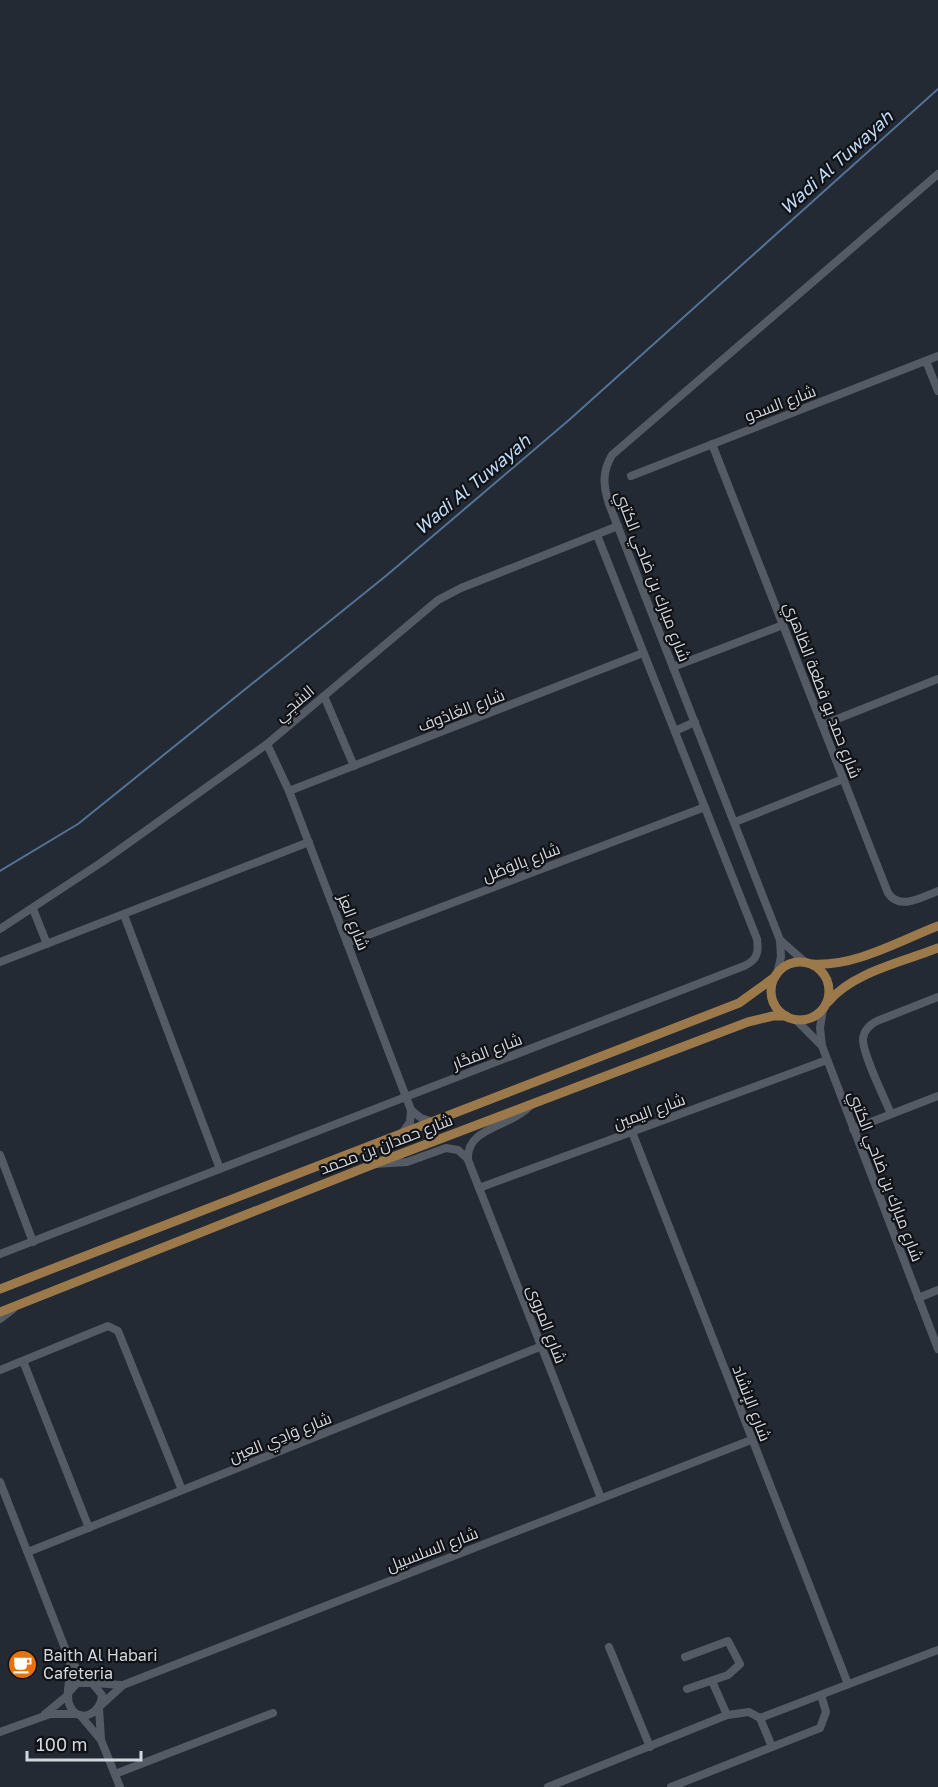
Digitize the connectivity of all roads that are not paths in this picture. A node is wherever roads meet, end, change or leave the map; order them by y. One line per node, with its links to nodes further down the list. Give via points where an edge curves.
1 (938, 174): 7 (street, شارع مبارك بن ضاحي الكتبي, via 612,455 605,470 604,486)
2 (938, 356): 3 (street, شارع السدو)
3 (926, 361): 4 (street); 5 (street, شارع السدو)
4 (938, 392)
5 (712, 444): 6 (street, شارع السدو); 9 (street, شارع حمد بو قطعة الظاهري)
6 (631, 476)
7 (618, 526): 8 (street, السَّجِي); 11 (street, شارع مبارك بن ضاحي الكتبي)
8 (597, 535): 10 (street, شارع المَحَّار); 13 (street, السَّجِي, via 450,593)
9 (783, 624): 11 (street); 15 (street, شارع حمد بو قطعة الظاهري)
10 (643, 653): 16 (street, شارع المَحَّار); 18 (street, شارع الغَادُوف)
11 (673, 667): 14 (street, شارع مبارك بن ضاحي الكتبي)
12 (938, 679): 15 (street)
13 (324, 696): 17 (street, السَّجِي); 18 (street)
14 (696, 723): 16 (street); 22 (street, شارع مبارك بن ضاحي الكتبي)
15 (822, 724): 19 (street, شارع حمد بو قطعة الظاهري)
16 (675, 731): 21 (street, شارع المَحَّار)
17 (267, 744): 20 (street, شارع العِز); 25 (street, السَّجِي)
18 (354, 766): 20 (street, شارع الغَادُوف)
19 (843, 779): 22 (street); 24 (street, شارع حمد بو قطعة الظاهري, via 890,897 904,902)
20 (289, 791): 23 (street, شارع العِز)
21 (705, 807): 30 (street, شارع بِالوَصْل); 43 (street, شارع المَحَّار, via 757,939 755,959)
22 (735, 822): 29 (street, شارع مبارك بن ضاحي الكتبي)
23 (309, 842): 26 (street); 30 (street, شارع العِز)
24 (938, 891)
25 (33, 909): 28 (street, السَّجِي); 31 (street)
26 (124, 915): 31 (street); 54 (street)
27 (938, 926): 34 (main road, via 851,960)
28 (0, 929)
29 (780, 940): 34 (street, شارع مبارك بن ضاحي الكتبي); 35 (street, شارع مبارك بن ضاحي الكتبي)
30 (347, 943): 43 (street, شارع العِز)
31 (47, 944): 33 (street)
32 (938, 948): 37 (main road, via 852,982 835,993)
33 (0, 962)
34 (808, 963): 35 (main road, via 789,964); 37 (main road, via 826,976 829,985)
35 (776, 976): 38 (main road, via 771,994); 47 (main road, شارع حمدان بن محمد, via 739,1003)
36 (938, 997): 46 (street, via 871,1024 864,1036 865,1049)
37 (825, 1006): 39 (main road, via 811,1018); 40 (street, شارع مبارك بن ضاحي الكتبي, via 820,1028)
38 (786, 1016): 39 (main road); 44 (main road, شارع حمدان بن محمد, via 748,1022)
39 (796, 1020): 40 (street, شارع مبارك بن ضاحي الكتبي)
40 (822, 1046): 41 (street, شارع مبارك بن ضاحي الكتبي)
41 (827, 1060): 48 (street, شارع مبارك بن ضاحي الكتبي); 50 (street, شارع اليمين)
42 (938, 1096): 46 (street)
43 (406, 1097): 45 (street, شارع العِز); 54 (street, شارع المَحَّار)
44 (530, 1106): 52 (street, via 514,1119 476,1136 469,1145); 53 (main road, شارع حمدان بن محمد)
45 (411, 1110): 47 (street); 49 (street)
46 (891, 1114): 48 (street)
47 (433, 1122): 49 (main road, شارع حمدان بن محمد)
48 (854, 1129): 60 (street, شارع مبارك بن ضاحي الكتبي)
49 (404, 1132): 58 (main road, شارع حمدان بن محمد)
50 (632, 1132): 55 (street, شارع اليمين); 68 (street, شارع الإنشاد)
51 (0, 1155): 56 (street)
52 (468, 1160): 53 (street, via 458,1150 446,1148 407,1162); 55 (street, شارع المروى)
53 (374, 1164): 61 (main road, شارع حمدان بن محمد)
54 (220, 1169): 56 (street, شارع المَحَّار)
55 (479, 1188): 64 (street, شارع المروى)
56 (33, 1242): 57 (street, شارع المَحَّار)
57 (0, 1254)
58 (0, 1289)
59 (938, 1290): 60 (street)
60 (918, 1298): 65 (street, شارع مبارك بن ضاحي الكتبي)
61 (19, 1305): 62 (main road, شارع حمدان بن محمد); 63 (street)
62 (0, 1312)
63 (0, 1319)
64 (542, 1346): 70 (street, شارع وَادِي العين); 71 (street, شارع المروى)
65 (938, 1349)
66 (23, 1361): 67 (street); 70 (street, via 108,1326 118,1331); 72 (street)
67 (0, 1370)
68 (751, 1440): 71 (street, شارع السلسبيل); 80 (street, شارع الإنشاد)
69 (0, 1482): 73 (street)
70 (182, 1490): 72 (street, شارع وَادِي العين)
71 (601, 1498): 81 (street, شارع السلسبيل)
72 (89, 1528): 73 (street, شارع وَادِي العين)
73 (28, 1552): 77 (street)
74 (609, 1647): 93 (street)
75 (938, 1650): 80 (street)
76 (685, 1657): 78 (street, via 730,1642 740,1664 728,1675)
77 (70, 1661): 79 (street); 83 (street)
78 (712, 1681): 82 (street); 88 (street)
79 (91, 1682): 81 (street, شارع السلسبيل); 83 (street, via 77,1683); 85 (street, via 102,1695)
80 (848, 1684): 84 (street)
81 (123, 1685): 85 (street, شارع السلسبيل)
82 (687, 1689)
83 (68, 1694): 87 (street, via 71,1708); 89 (street)
84 (821, 1695): 90 (street); 94 (street, via 826,1712 820,1728)
85 (100, 1707): 87 (street, via 91,1715); 92 (street)
86 (273, 1713): 95 (street)
87 (79, 1715): 89 (street); 92 (street)
88 (727, 1715): 90 (street, via 749,1712); 93 (street)
89 (42, 1716): 91 (street)
90 (760, 1718): 94 (street)
91 (0, 1732)
92 (101, 1740): 95 (street)
93 (651, 1747): 97 (street)
94 (772, 1747): 98 (street)
95 (115, 1774): 96 (street)
96 (120, 1787)
97 (548, 1787)
98 (671, 1787)

